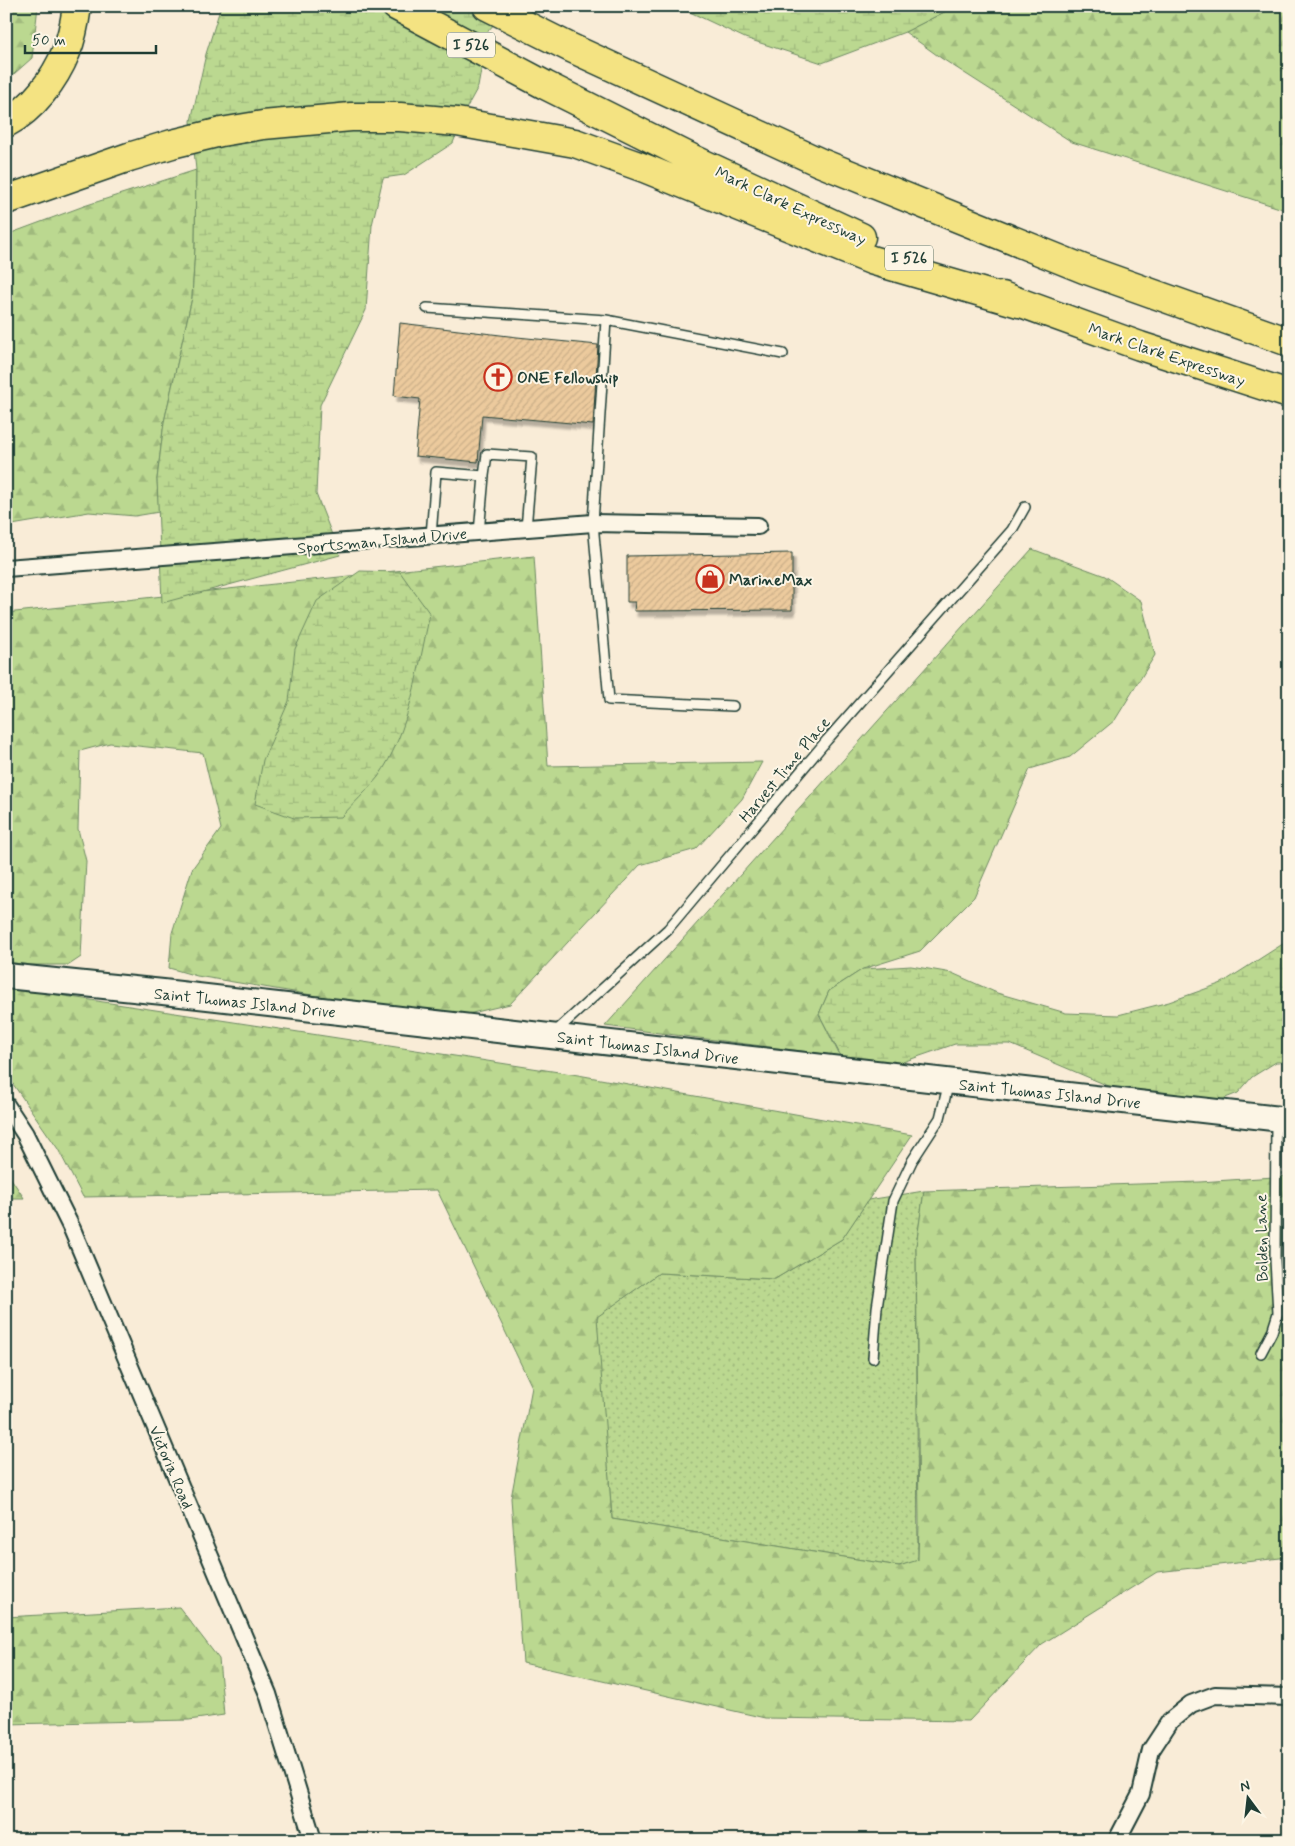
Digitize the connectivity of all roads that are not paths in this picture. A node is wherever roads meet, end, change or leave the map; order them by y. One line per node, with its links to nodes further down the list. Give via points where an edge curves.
1 (77, 6): 6 (highway, via 67,51 56,73 35,100)
2 (396, 6): 8 (highway, Mark Clark Expressway / I 526, via 695,160 882,247)
3 (487, 6): 5 (highway, I 526)
4 (503, 6): 5 (highway)
5 (569, 47): 11 (highway, I 526, via 916,203 1093,272)
6 (6, 123)
7 (6, 200): 8 (highway, via 129,157 221,132 351,117 457,122 575,143 871,260)
8 (1019, 303): 13 (highway, Mark Clark Expressway / I 526)
9 (427, 308): 10 (lane)
10 (606, 320): 12 (lane); 16 (lane)
11 (1289, 342)
12 (783, 354)
13 (1289, 394)
14 (484, 476): 18 (lane, via 487,454 532,457); 19 (lane); 20 (lane, via 436,472)
15 (1025, 507): 24 (lane, Harvest Time Place, via 1012,530 827,740 668,929)
16 (593, 523): 17 (street, Sportsman Island Drive); 18 (street, Sportsman Island Drive); 22 (lane, via 609,700)
17 (758, 526)
18 (526, 529): 19 (street, Sportsman Island Drive)
19 (479, 533): 20 (street, Sportsman Island Drive)
20 (431, 536): 21 (street, Sportsman Island Drive)
21 (6, 568)
22 (733, 706)
23 (6, 976): 24 (main road, Saint Thomas Island Drive)
24 (550, 1036): 25 (main road, Saint Thomas Island Drive)
25 (949, 1082): 27 (main road, Saint Thomas Island Drive); 29 (lane, via 940,1118 912,1161 894,1201 877,1308)
26 (6, 1105): 31 (street, Victoria Road, via 25,1134 72,1229 268,1694)
27 (1282, 1120): 28 (lane, Bolden Lane, via 1275,1260 1278,1313)
28 (1261, 1354)
29 (873, 1358)
30 (1289, 1697): 32 (street, via 1215,1695 1191,1704 1170,1721 1151,1750 1141,1794)
31 (313, 1840)
32 (1117, 1840)

